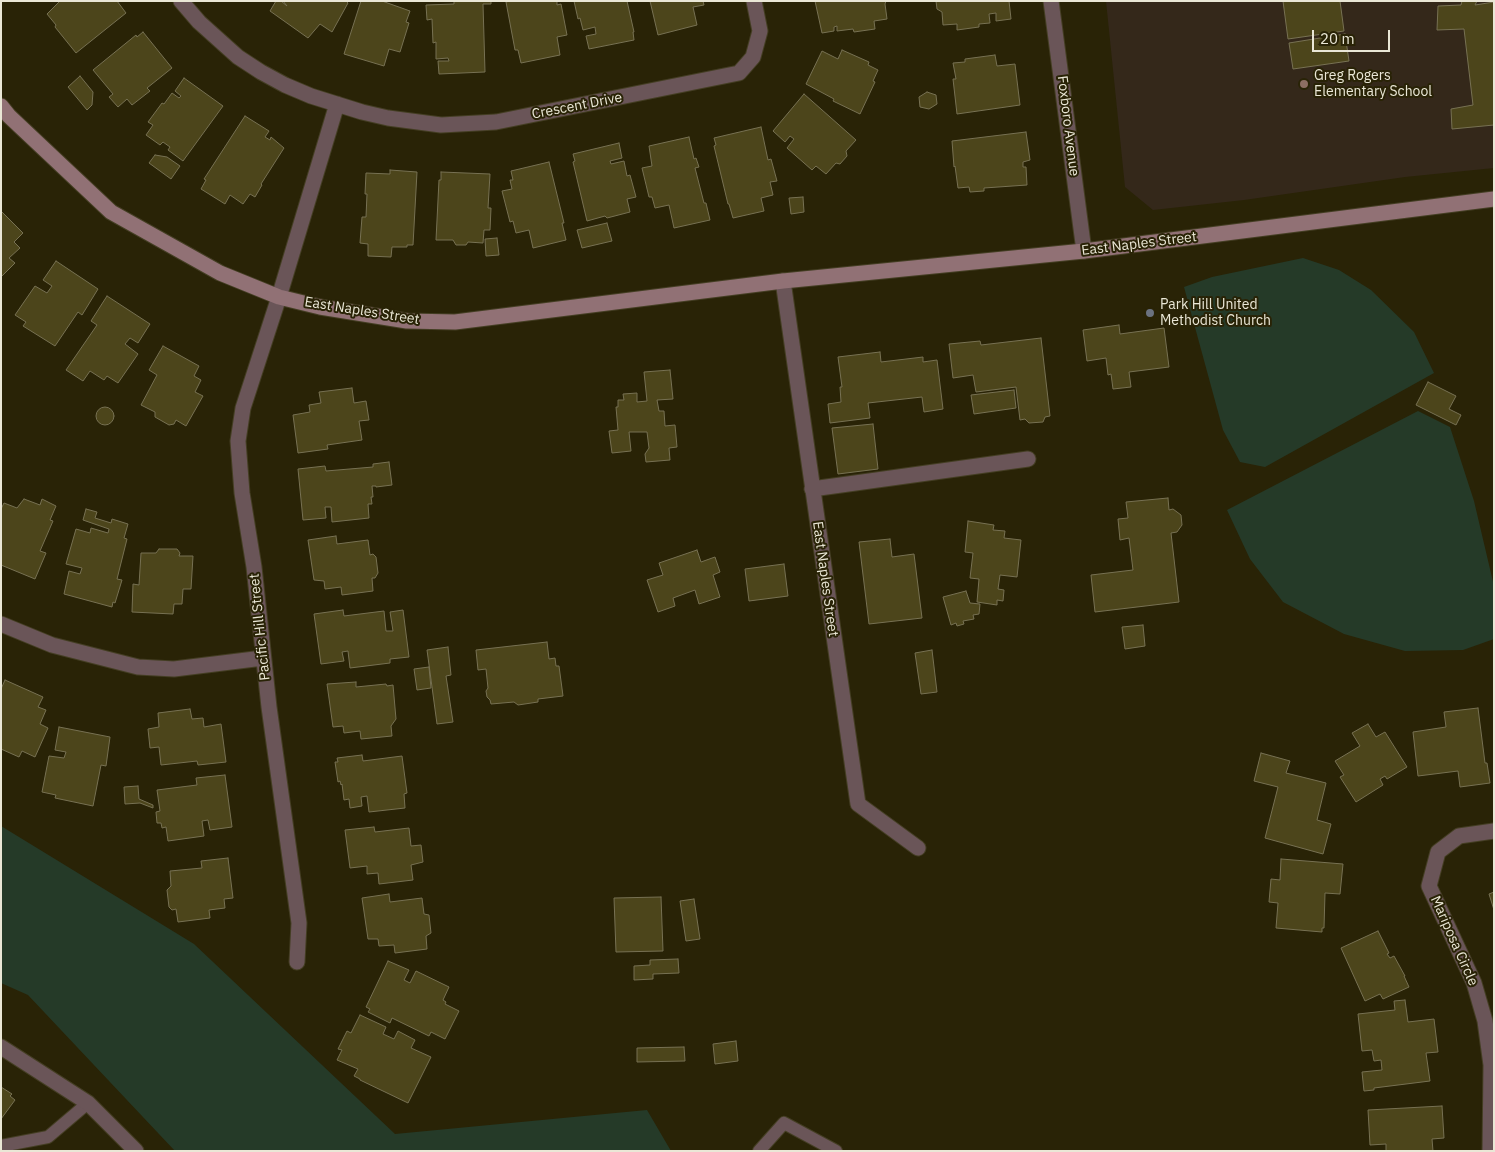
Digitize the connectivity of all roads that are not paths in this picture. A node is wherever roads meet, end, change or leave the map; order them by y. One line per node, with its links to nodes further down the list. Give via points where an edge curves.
1 (181, 1): 4 (street, Crescent Drive, via 238,57 286,85)
2 (754, 1): 4 (street, Crescent Drive, via 760,31 753,57 739,73 496,122 414,123)
3 (1051, 1): 7 (street, Foxboro Avenue)
4 (338, 104): 9 (street)
5 (1, 106): 9 (street, East Naples Street, via 111,212 220,273)
6 (1494, 198): 7 (street, East Naples Street)
7 (1084, 252): 8 (street, East Naples Street)
8 (783, 281): 9 (street, East Naples Street, via 455,322 407,320 320,307); 11 (street, East Naples Street)
9 (279, 297): 13 (street, Pacific Hill Street, via 243,408 238,441)
10 (1028, 459): 11 (street)
11 (812, 488): 15 (street, East Naples Street, via 858,804)
12 (1, 624): 13 (street, via 52,645 138,667 174,669)
13 (263, 658): 16 (street, Pacific Hill Street, via 299,923)
14 (1494, 831): 19 (street, Mariposa Circle, via 1458,836 1438,852 1429,886 1474,983 1485,1021 1491,1065)
15 (918, 848)
16 (297, 962)
17 (1, 1047): 18 (street)
18 (88, 1103): 20 (lane, via 48,1137); 21 (street)
19 (1492, 1125): 24 (street, Mariposa Circle)
20 (1, 1146)
21 (136, 1151)
22 (759, 1151): 23 (lane, via 784,1123)
23 (836, 1151)
24 (1490, 1151)

